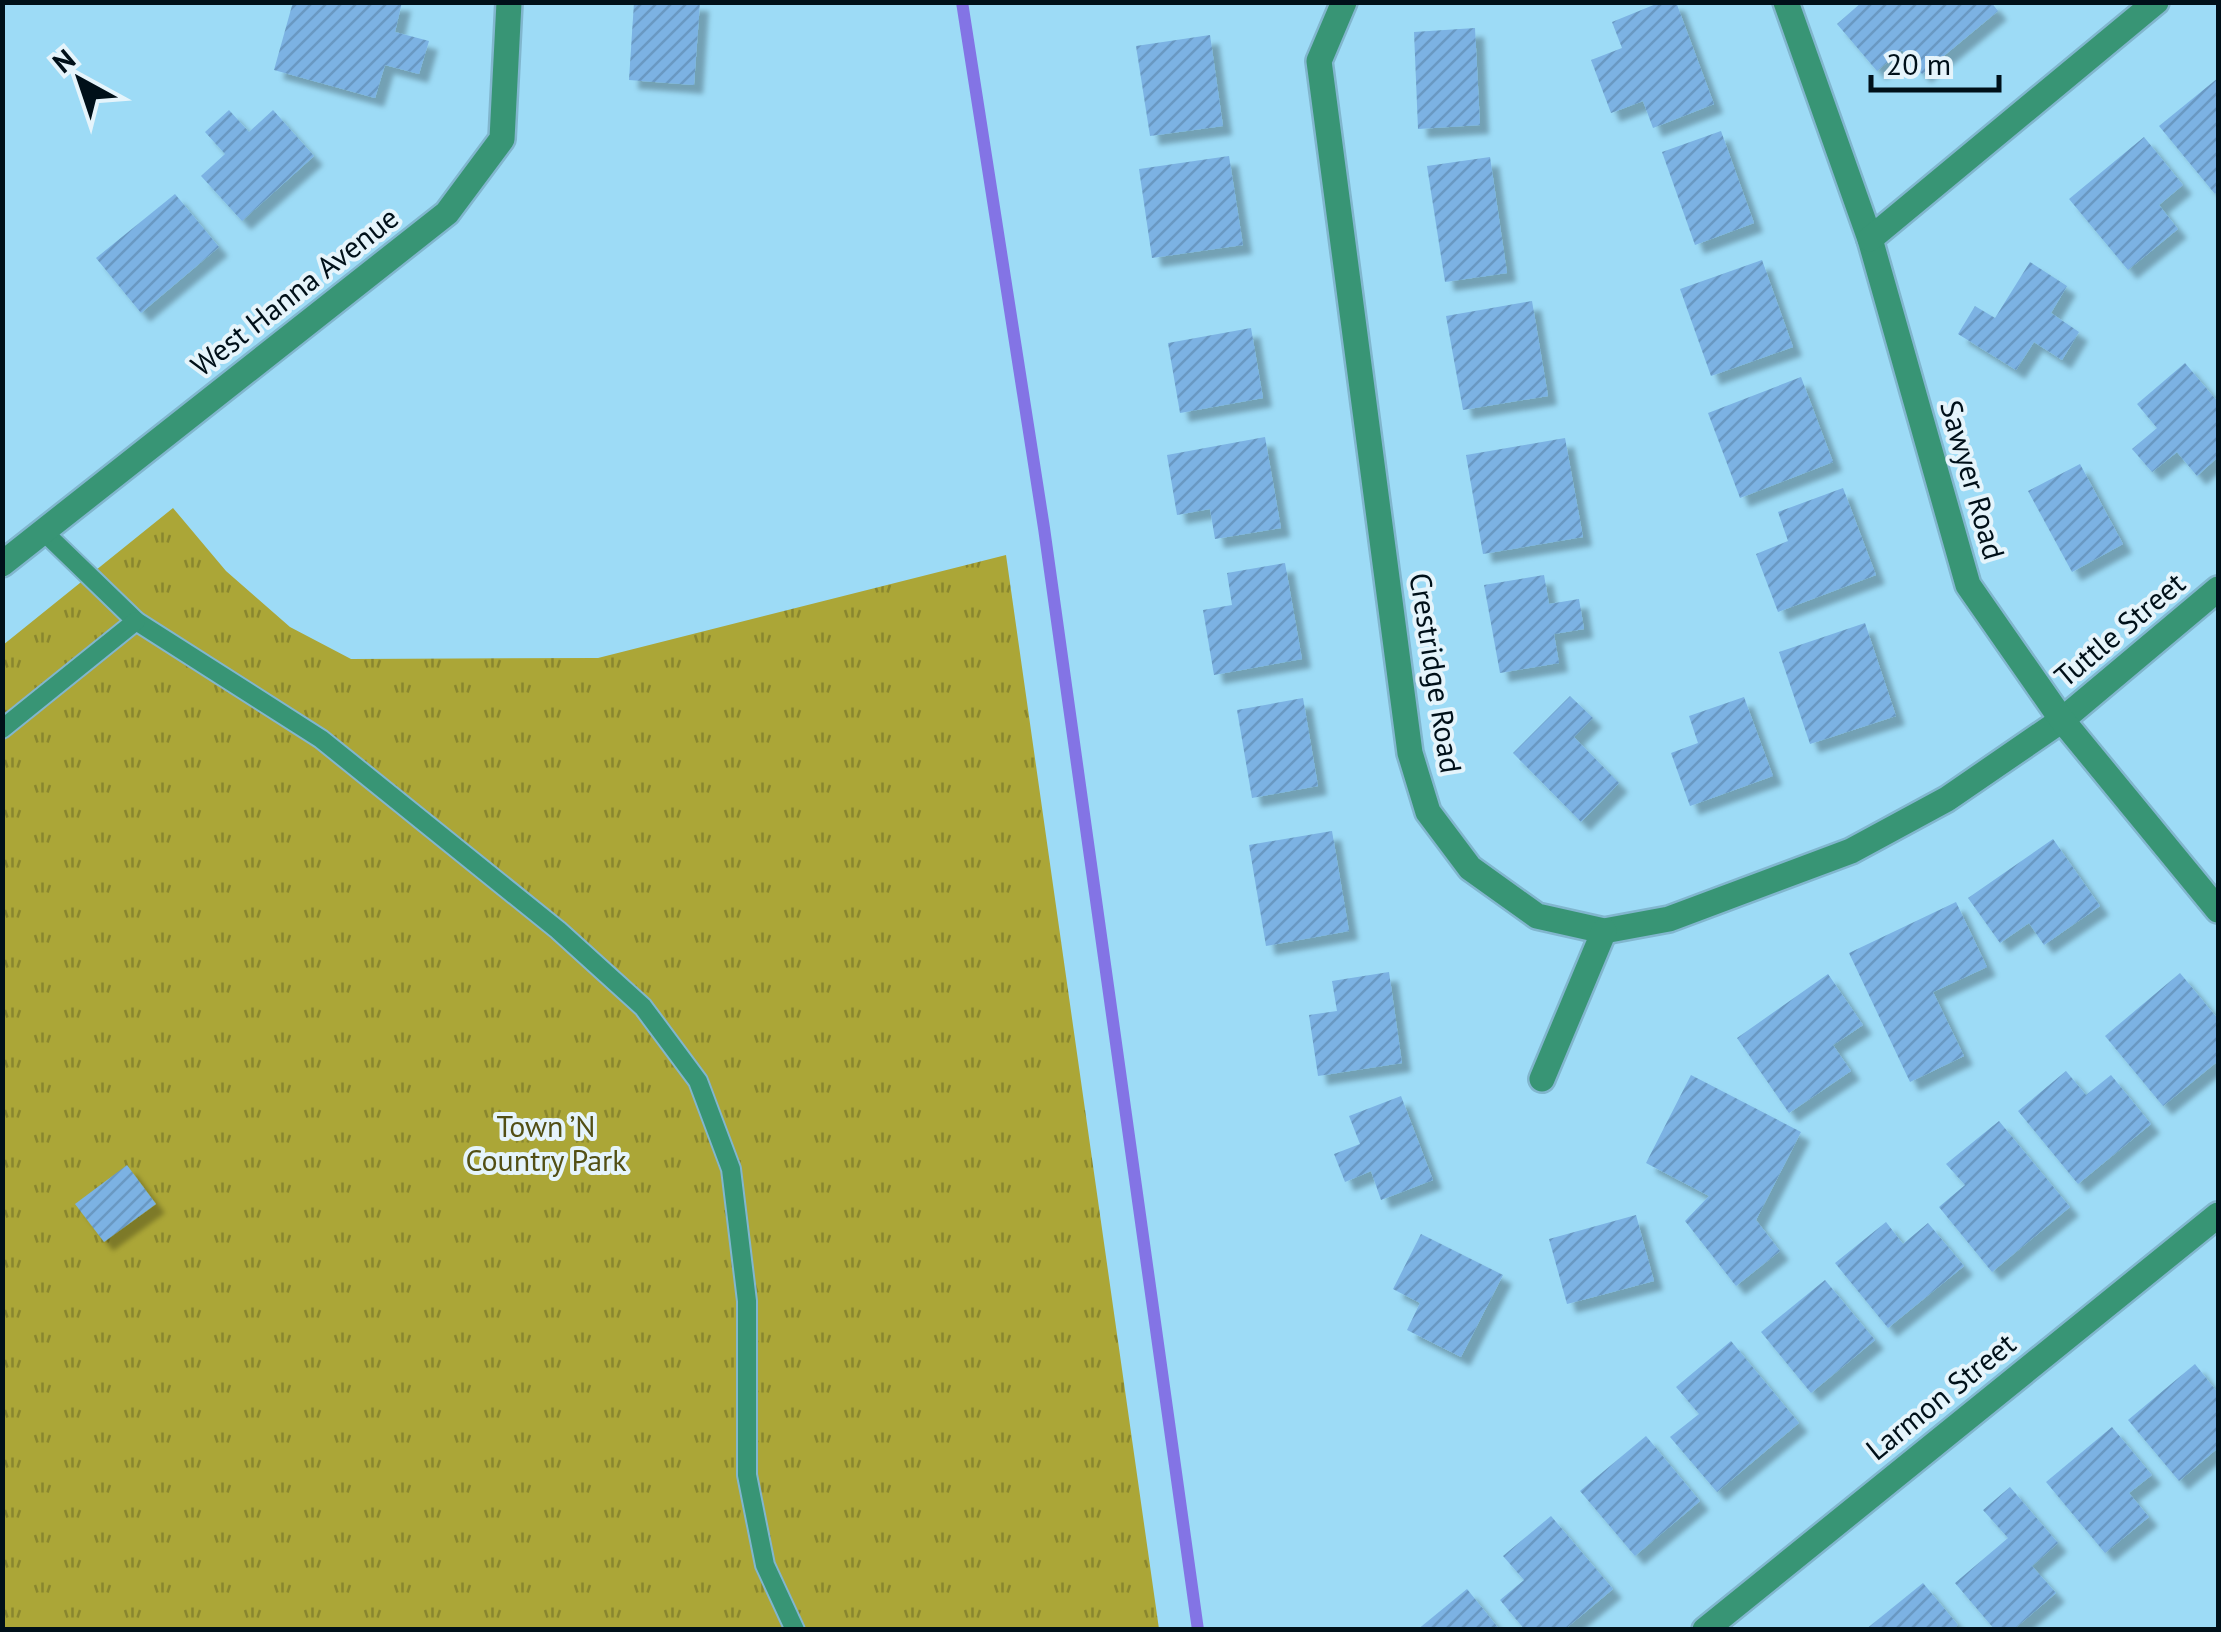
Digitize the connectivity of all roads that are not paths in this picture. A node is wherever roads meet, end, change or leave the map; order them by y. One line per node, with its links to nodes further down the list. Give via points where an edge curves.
1 (509, 2): 6 (street, West Hanna Avenue, via 502,138 447,213)
2 (1344, 2): 13 (street, Crestridge Road, via 1318,61 1410,753 1428,812 1470,868 1537,916)
3 (1786, 2): 5 (street, Sawyer Road)
4 (2156, 2): 5 (street)
5 (1870, 239): 10 (street, Sawyer Road, via 1968,586)
6 (43, 532): 7 (street, West Hanna Avenue); 9 (lane)
7 (2, 564)
8 (2218, 589): 10 (street, Tuttle Street)
9 (136, 622): 11 (lane); 16 (lane, via 321,739 558,930 643,1008 698,1080 732,1169 747,1302 747,1475 766,1565)
10 (2062, 720): 12 (street, Sawyer Road); 13 (street, Crestridge Road, via 1947,799 1851,851 1669,918)
11 (2, 729)
12 (2218, 910)
13 (1604, 931): 14 (street)
14 (1542, 1079)
15 (2218, 1215): 17 (street, Larmon Street)
16 (795, 1630)
17 (1705, 1630)

